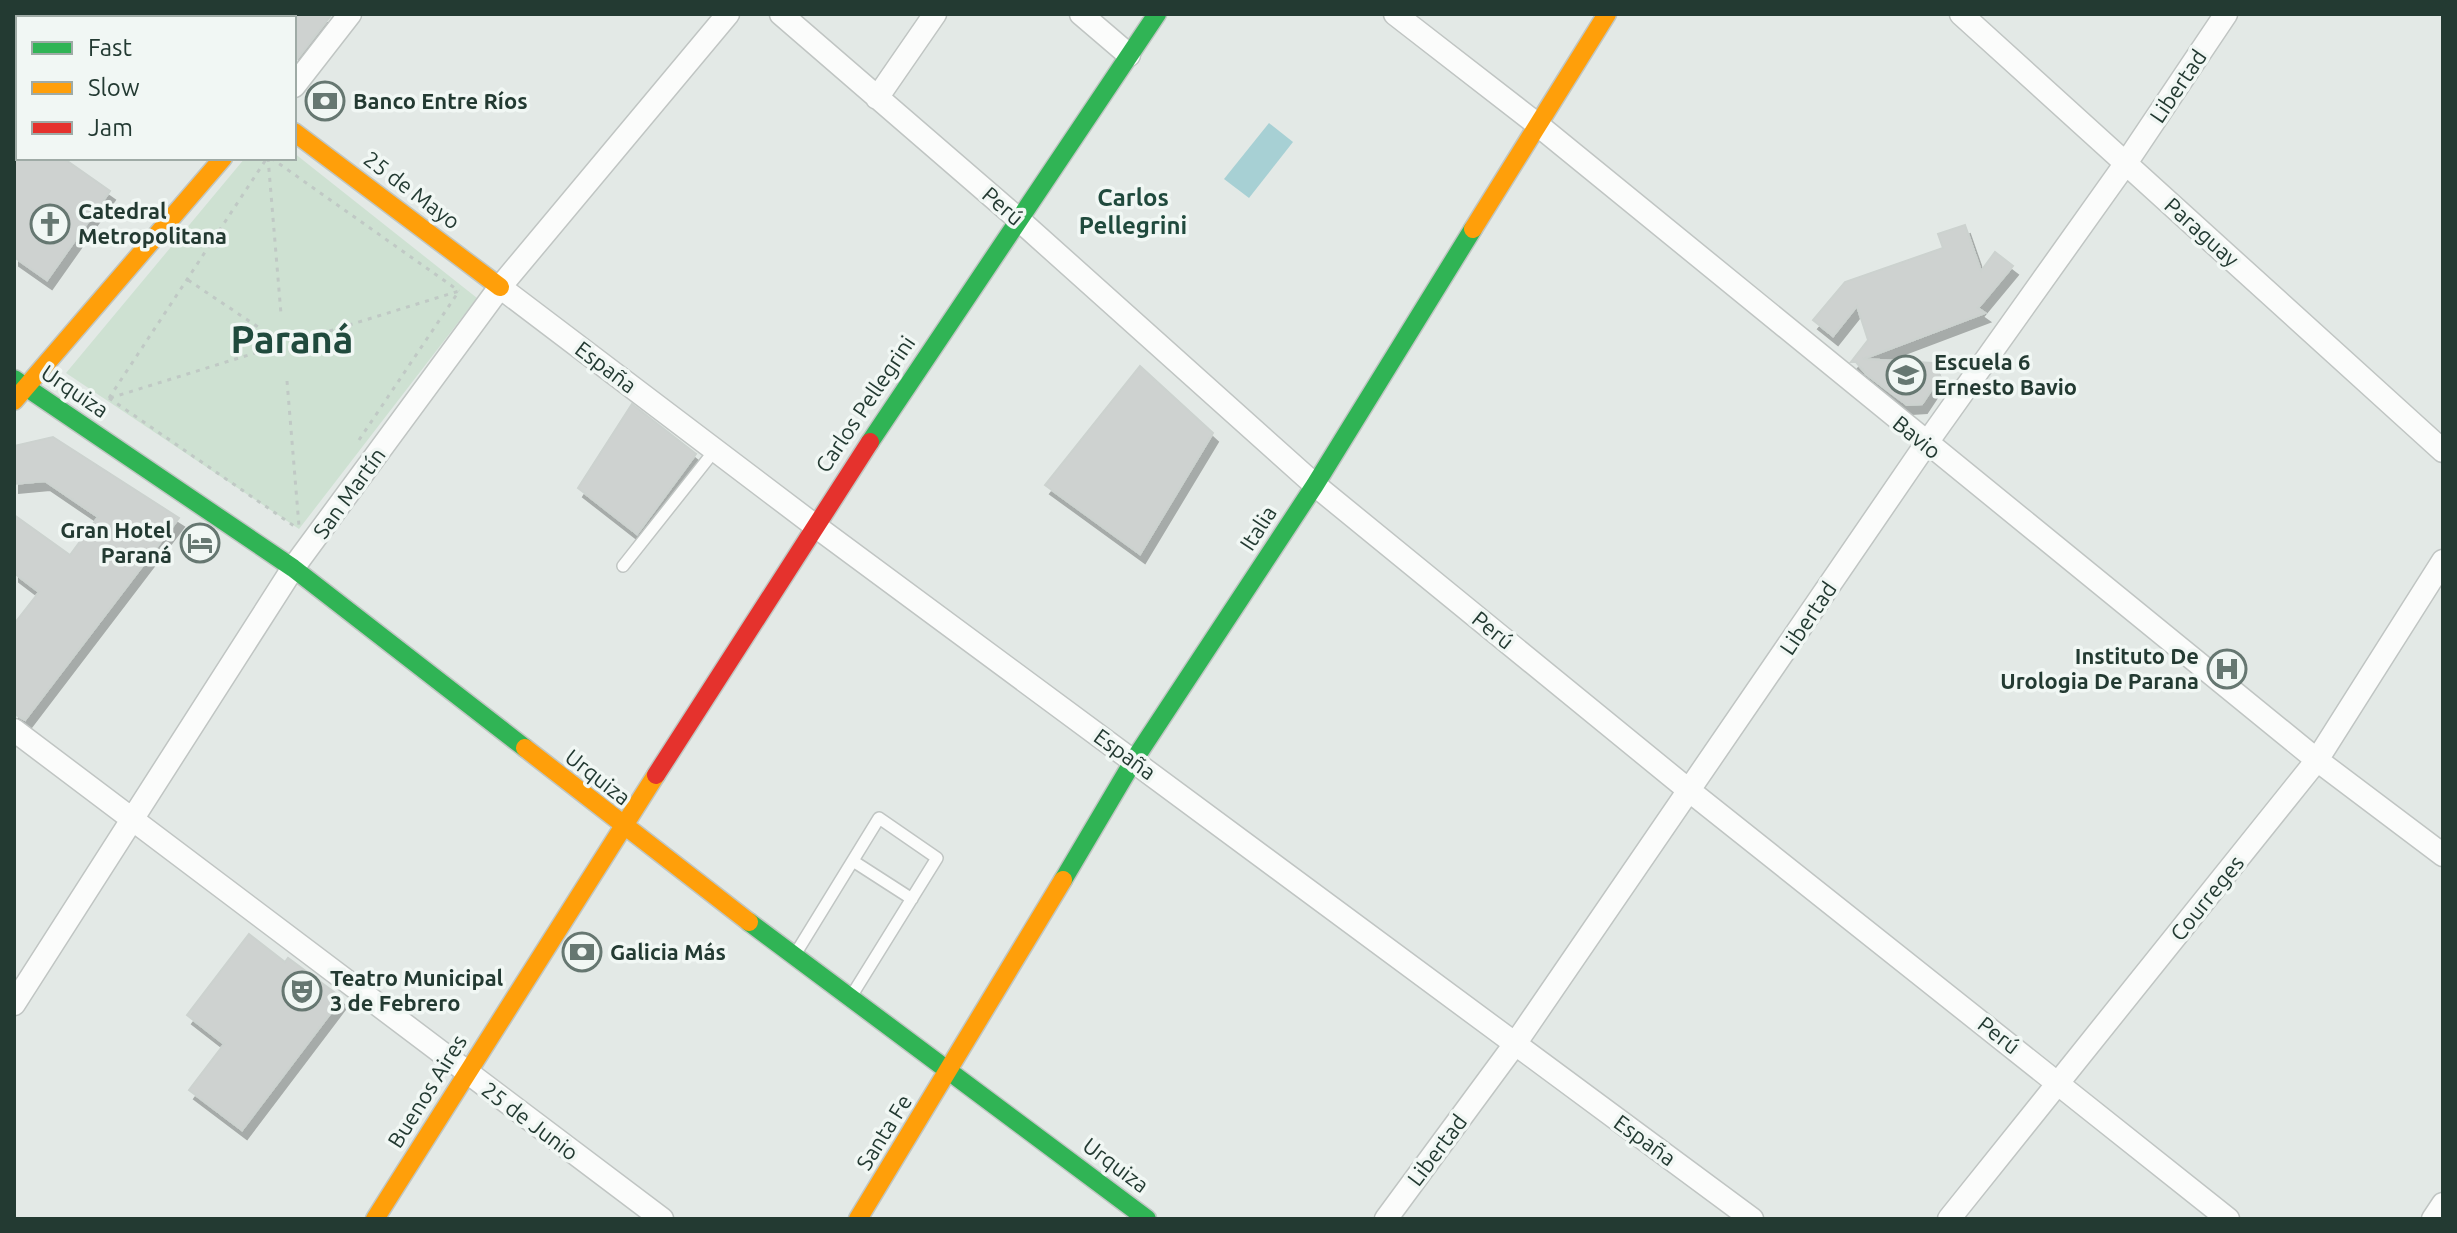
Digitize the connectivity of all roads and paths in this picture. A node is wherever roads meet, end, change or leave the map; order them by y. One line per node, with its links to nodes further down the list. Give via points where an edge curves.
1 (350, 14): 12 (street)
2 (728, 14): 23 (street, San Martín)
3 (781, 14): 13 (street, Perú)
4 (935, 14): 13 (street)
5 (1081, 14): 11 (street)
6 (1157, 14): 11 (street, Carlos Pellegrini)
7 (1395, 14): 14 (street, Bavio)
8 (1607, 14): 14 (street, Italia)
9 (1961, 14): 20 (street, Paraguay)
10 (2226, 14): 20 (street, Libertad)
11 (1129, 55): 21 (street, Carlos Pellegrini)
12 (296, 83)
13 (877, 98): 21 (street, Perú)
14 (1538, 125): 32 (street, Bavio); 36 (street, Italia)
15 (296, 134): 23 (street, 25 de Mayo)
16 (221, 160): 30 (street)
17 (268, 160): 22 (path)
18 (269, 160): 25 (path)
19 (272, 160): 24 (path)
20 (2126, 163): 32 (street, Libertad); 35 (street, Paraguay)
21 (1017, 218): 36 (street, Perú); 38 (street, Carlos Pellegrini)
22 (187, 280): 26 (path); 31 (path)
23 (500, 287): 34 (street, España); 42 (street, San Martín)
24 (459, 291): 27 (path); 33 (path)
25 (281, 314)
26 (261, 329)
27 (320, 334)
28 (255, 353): 31 (path)
29 (287, 381): 39 (path)
30 (18, 389): 42 (street, Urquiza)
31 (109, 398): 39 (path)
32 (1926, 444): 45 (street, Bavio); 46 (street, Libertad)
33 (353, 450)
34 (715, 450): 38 (street, España); 41 (lane)
35 (2443, 451)
36 (1315, 485): 44 (street, Italia); 46 (street, Perú)
37 (308, 516): 39 (path)
38 (814, 525): 44 (street, España); 48 (street, Carlos Pellegrini)
39 (299, 529)
40 (2443, 561): 45 (street, Courreges)
41 (623, 566)
42 (293, 568): 47 (street, San Martín); 48 (street, Urquiza)
43 (14, 730): 47 (street, 25 de Junio)
44 (1134, 760): 55 (street, España); 56 (street, Italia)
45 (2317, 760): 49 (street, Bavio); 58 (street, Courreges)
46 (1691, 792): 55 (street, Libertad); 58 (street, Perú)
47 (132, 816): 54 (street, San Martín); 57 (street, 25 de Junio)
48 (621, 825): 52 (street, Urquiza); 57 (street, Buenos Aires)
49 (2443, 855)
50 (853, 861): 51 (lane); 51 (lane, via 879,818 937,858); 52 (lane)
51 (912, 899): 53 (lane)
52 (794, 957): 53 (street, Urquiza)
53 (850, 998): 56 (street, Urquiza)
54 (14, 1004)
55 (1515, 1044): 64 (street, Libertad); 65 (street, España)
56 (951, 1070): 62 (street, Santa Fe); 63 (street, Urquiza)
57 (467, 1074): 60 (street, Buenos Aires); 61 (street, 25 de Junio)
58 (2059, 1083): 66 (street, Courreges); 67 (street, Perú)
59 (2443, 1204): 68 (street)
60 (375, 1219)
61 (662, 1219)
62 (858, 1219)
63 (1147, 1219)
64 (1386, 1219)
65 (1752, 1219)
66 (1949, 1219)
67 (2228, 1219)
68 (2433, 1219)

